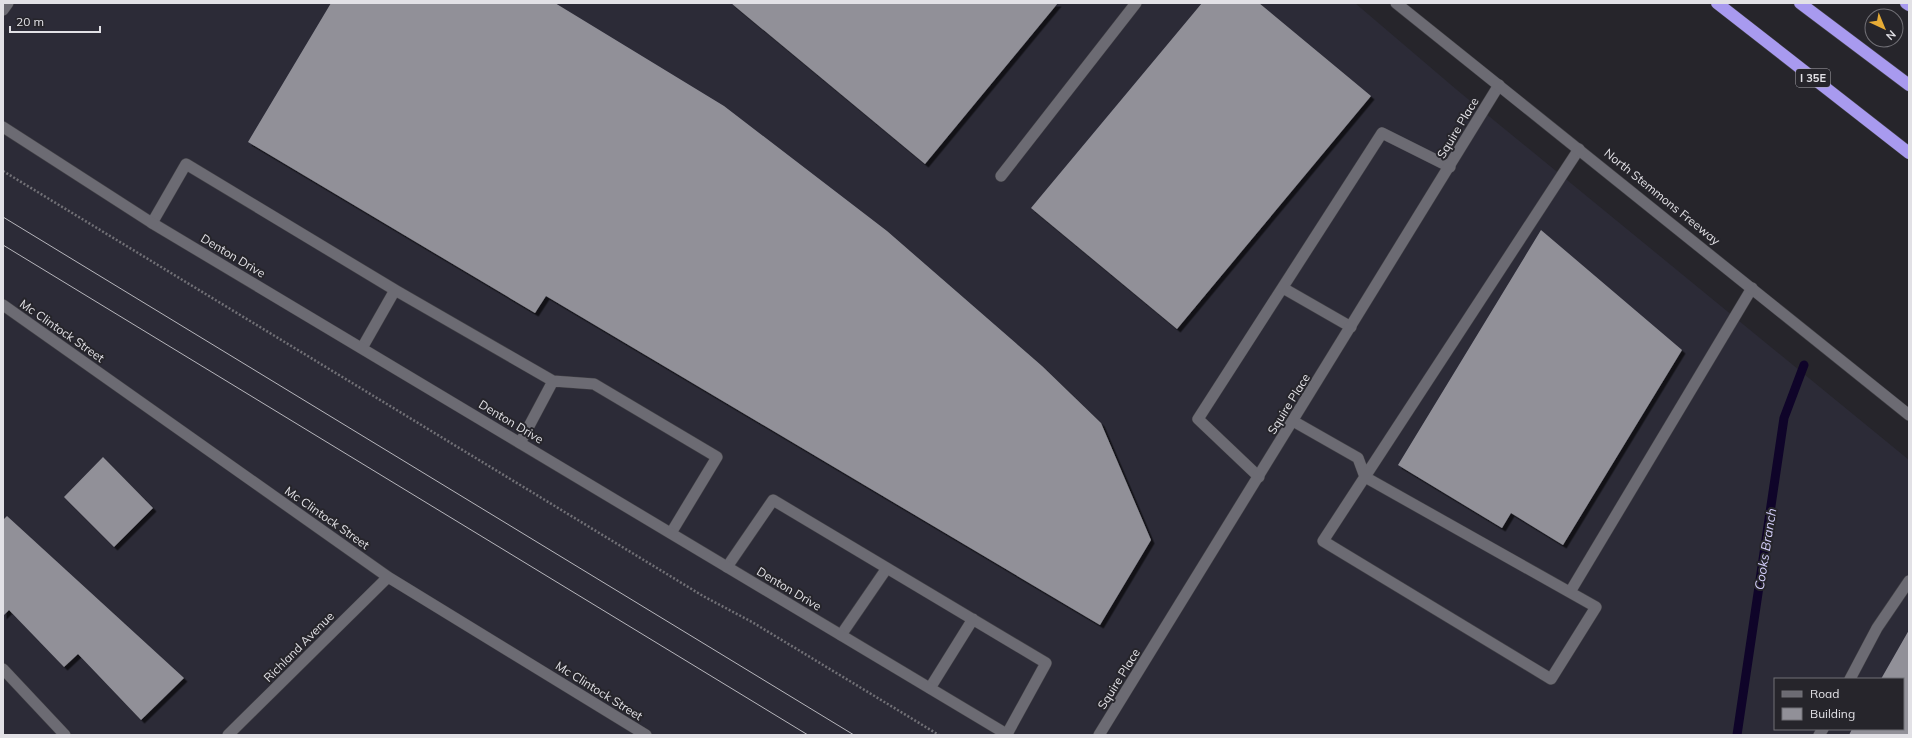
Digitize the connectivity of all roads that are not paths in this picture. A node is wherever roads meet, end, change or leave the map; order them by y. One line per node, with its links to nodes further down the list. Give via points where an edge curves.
1 (8, 3): 8 (street)
2 (1136, 3): 15 (street)
3 (1396, 3): 9 (street, North Stemmons Freeway)
4 (1717, 3): 13 (highway, I 35E)
5 (1800, 3): 10 (highway)
6 (1906, 3): 7 (highway)
7 (1909, 5)
8 (3, 10)
9 (1499, 85): 12 (street, North Stemmons Freeway); 14 (street, Squire Place)
10 (1909, 86)
11 (3, 127): 16 (street, Denton Drive)
12 (1579, 150): 18 (street, North Stemmons Freeway); 28 (street)
13 (1909, 153)
14 (1450, 167): 17 (street, via 1382,133); 21 (street, Squire Place)
15 (1001, 176)
16 (152, 223): 19 (street, via 186,164); 22 (street, Denton Drive)
17 (1283, 288): 21 (street); 27 (street, via 1198,419)
18 (1752, 288): 24 (street, North Stemmons Freeway); 34 (street)
19 (395, 290): 22 (street); 23 (street)
20 (3, 305): 32 (street, Mc Clintock Street)
21 (1351, 327): 25 (street, Squire Place)
22 (362, 348): 26 (street, Denton Drive)
23 (553, 381): 26 (street); 29 (street, via 594,384 717,457)
24 (1909, 414)
25 (1293, 421): 27 (street, Squire Place); 28 (street, via 1358,458)
26 (520, 443): 29 (street, Denton Drive)
27 (1259, 477): 44 (street, Squire Place)
28 (1365, 477): 34 (street); 34 (street, via 1323,542 1551,679 1596,607)
29 (672, 533): 30 (street, Denton Drive)
30 (727, 567): 31 (street, via 773,500); 36 (street, Denton Drive)
31 (887, 568): 35 (street); 36 (street)
32 (388, 577): 41 (street, Richland Avenue); 42 (street, Mc Clintock Street)
33 (1909, 581): 38 (street, via 1877,628)
34 (1570, 592)
35 (973, 619): 39 (street); 43 (street, via 1046,663)
36 (841, 635): 39 (street, Denton Drive)
37 (3, 669): 40 (street)
38 (1851, 678)
39 (930, 688): 43 (street, Denton Drive)
40 (65, 735)
41 (228, 735)
42 (646, 735)
43 (1008, 735)
44 (1099, 735)

